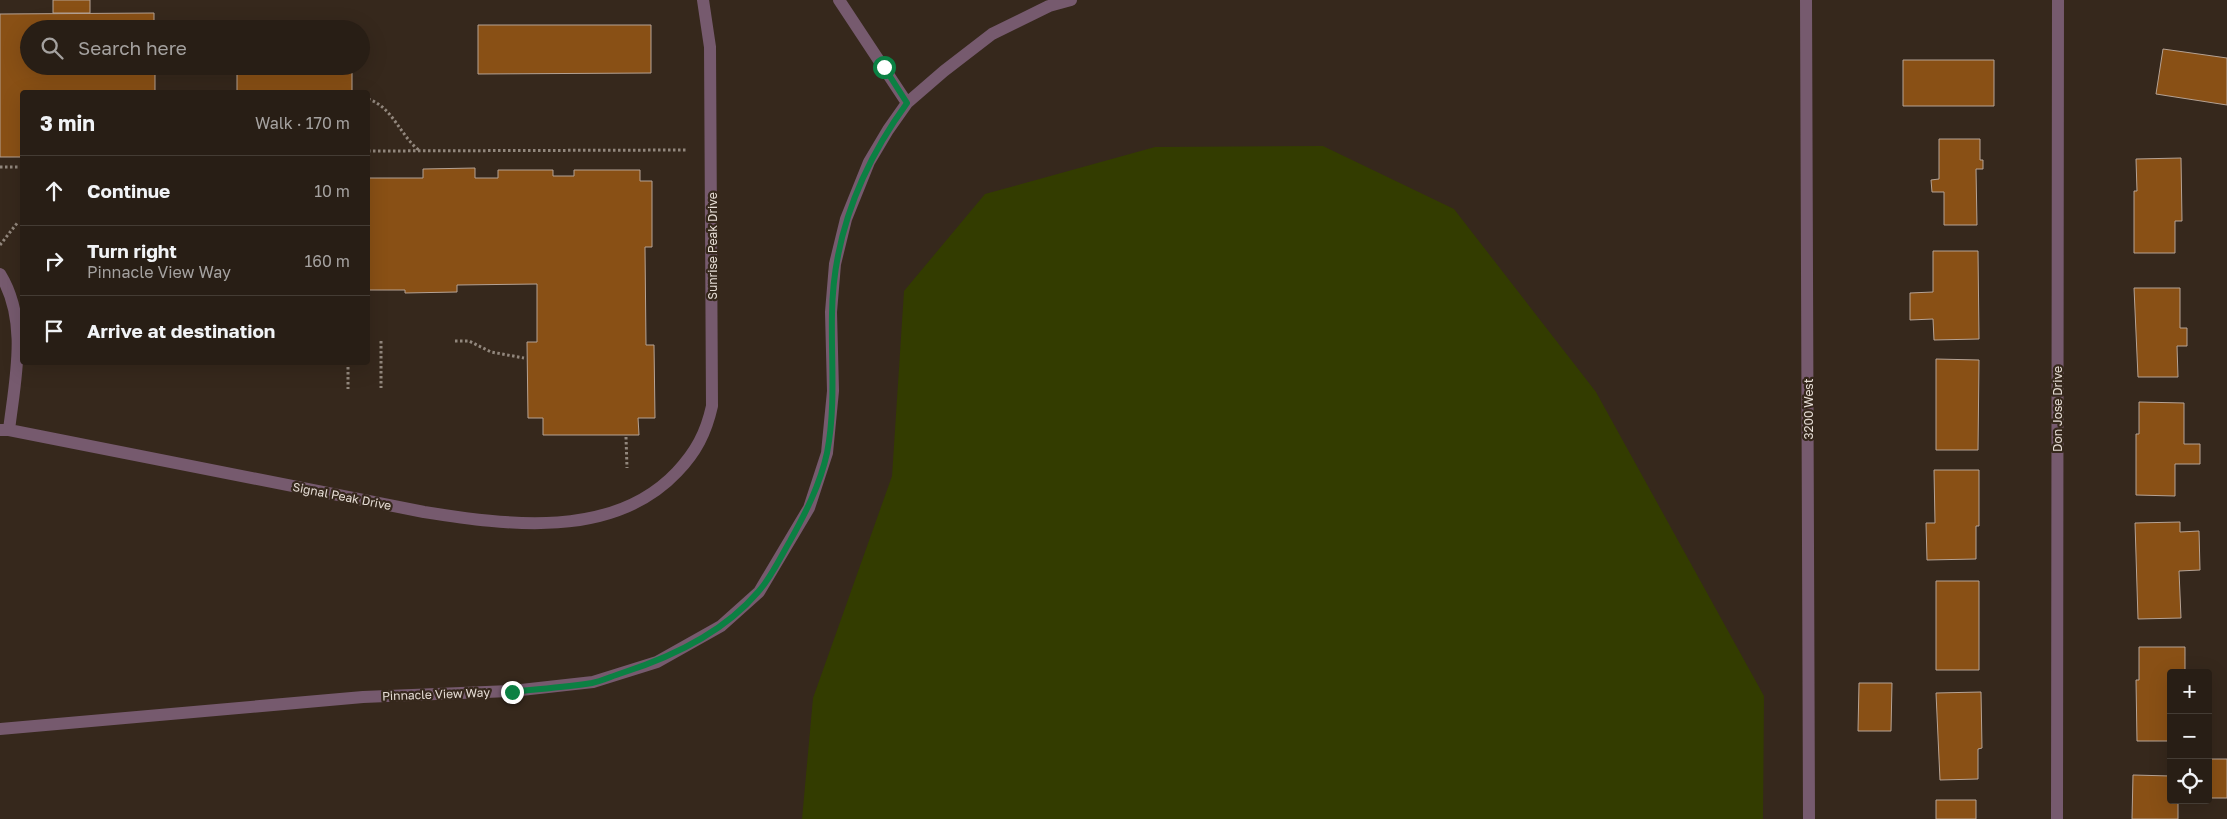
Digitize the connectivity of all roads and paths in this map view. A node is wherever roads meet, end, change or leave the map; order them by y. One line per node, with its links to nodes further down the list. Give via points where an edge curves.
1 (702, 0): 25 (street, Sunrise Peak Drive, via 710,47 712,406 703,438)
2 (839, 0): 7 (street)
3 (1071, 0): 7 (street, Pinnacle View Way, via 1048,6 992,34)
4 (1806, 0): 27 (street, 3200 West)
5 (2058, 0): 28 (street, Don Jose Drive)
6 (370, 100): 9 (path, via 384,108)
7 (907, 103): 26 (street, Pinnacle View Way, via 869,162 846,219 835,264 833,391 826,453 808,508 758,592 721,626 657,662 594,682 512,692 363,697)
8 (687, 150): 9 (path)
9 (421, 151): 10 (path)
10 (370, 152)
11 (0, 167): 12 (path)
12 (20, 167)
13 (18, 222): 14 (path)
14 (0, 245)
15 (0, 274): 22 (street, via 9,289 17,326 17,372)
16 (381, 341): 20 (path)
17 (455, 341): 18 (path, via 468,341 491,352)
18 (524, 358)
19 (348, 365): 21 (path)
20 (381, 388)
21 (348, 389)
22 (4, 430): 25 (street, Signal Peak Drive, via 424,512 501,522 554,522 598,517 638,501)
23 (626, 437): 24 (path)
24 (627, 468)
25 (670, 479)
26 (0, 729)
27 (1809, 819)
28 (2057, 819)

